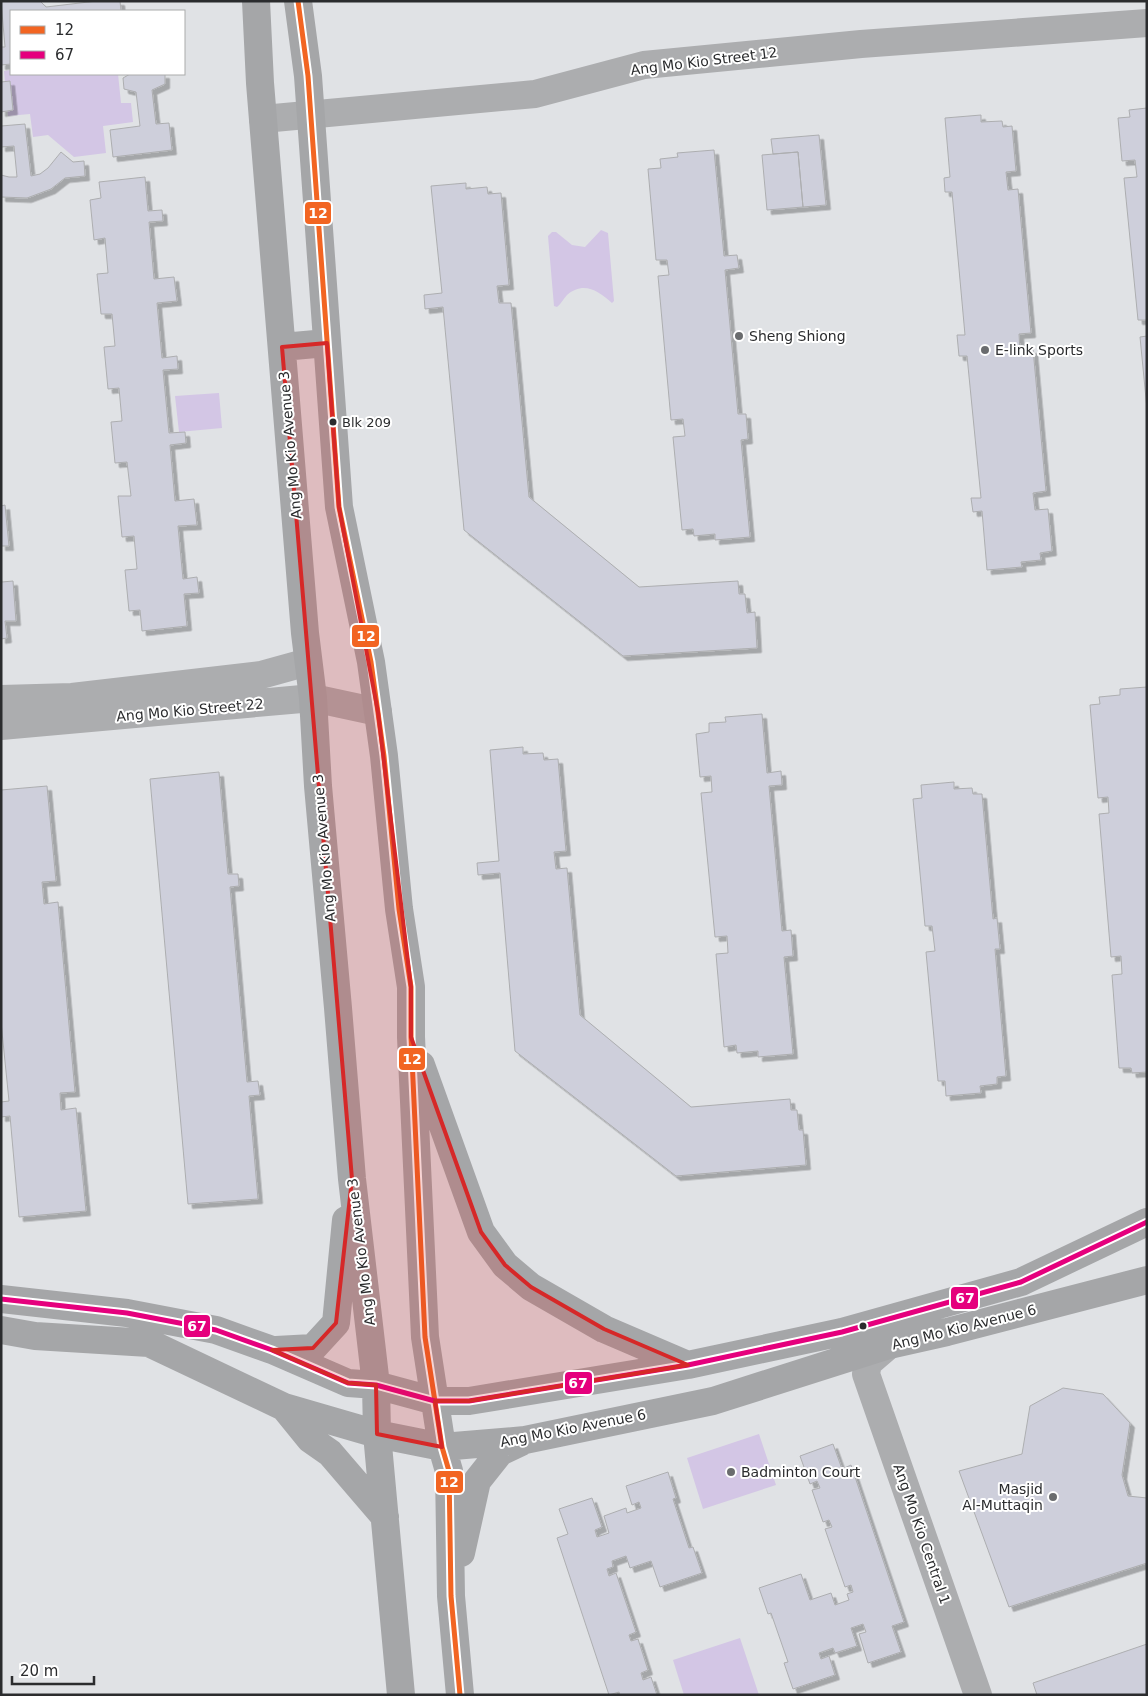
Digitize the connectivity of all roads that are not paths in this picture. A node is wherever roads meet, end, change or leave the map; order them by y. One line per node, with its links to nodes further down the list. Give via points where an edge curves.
1 (256, 1): 5 (main road, Ang Mo Kio Avenue 3)
2 (298, 1): 4 (main road)
3 (1147, 23): 4 (street, Ang Mo Kio Street 12, via 861,44 644,65 534,94)
4 (310, 114): 5 (street, Ang Mo Kio Street 12); 6 (main road)
5 (263, 119): 7 (main road, Ang Mo Kio Avenue 3)
6 (327, 343): 7 (main road); 11 (main road, via 339,508 371,662)
7 (282, 347): 8 (main road, Ang Mo Kio Avenue 3)
8 (308, 662): 9 (main road, Ang Mo Kio Avenue 3); 10 (street, Ang Mo Kio Street 22, via 261,675 72,697)
9 (313, 698): 11 (street, Ang Mo Kio Street 22); 12 (street, Ang Mo Kio Street 22); 14 (main road, Ang Mo Kio Avenue 3)
10 (1, 699)
11 (378, 712): 13 (main road, via 399,909 411,986)
12 (1, 726)
13 (411, 1038): 20 (main road, via 481,1232 505,1265 531,1287 604,1329); 23 (main road, via 425,1336)
14 (352, 1179): 19 (main road, via 336,1323 313,1348); 22 (main road, Ang Mo Kio Avenue 3)
15 (1147, 1222): 20 (main road, Ang Mo Kio Avenue 6, via 1021,1282 842,1332)
16 (1147, 1280): 21 (main road, Ang Mo Kio Avenue 6, via 889,1345)
17 (1, 1298): 19 (main road, Ang Mo Kio Avenue 6, via 136,1314 216,1330)
18 (1, 1330): 24 (main road, Ang Mo Kio Avenue 6, via 35,1336 149,1343)
19 (272, 1350): 22 (main road, Ang Mo Kio Avenue 6, via 348,1383)
20 (688, 1365): 23 (main road, Ang Mo Kio Avenue 6, via 469,1401)
21 (855, 1366): 26 (main road, Ang Mo Kio Avenue 6, via 713,1401); 32 (street, Ang Mo Kio Central 1)
22 (376, 1385): 23 (main road, Ang Mo Kio Avenue 6); 25 (main road, Ang Mo Kio Avenue 3)
23 (436, 1401): 27 (main road)
24 (284, 1407): 25 (main road, Ang Mo Kio Avenue 6); 28 (main road, via 310,1440 330,1453)
25 (378, 1434): 27 (main road, Ang Mo Kio Avenue 6); 28 (main road, Ang Mo Kio Avenue 3)
26 (525, 1440): 27 (main road, Ang Mo Kio Avenue 6); 29 (main road, via 500,1452 477,1481)
27 (442, 1448): 29 (main road, via 448,1471)
28 (385, 1517): 30 (main road, Ang Mo Kio Avenue 3)
29 (451, 1596): 31 (main road)
30 (401, 1695)
31 (460, 1695)
32 (978, 1695)

